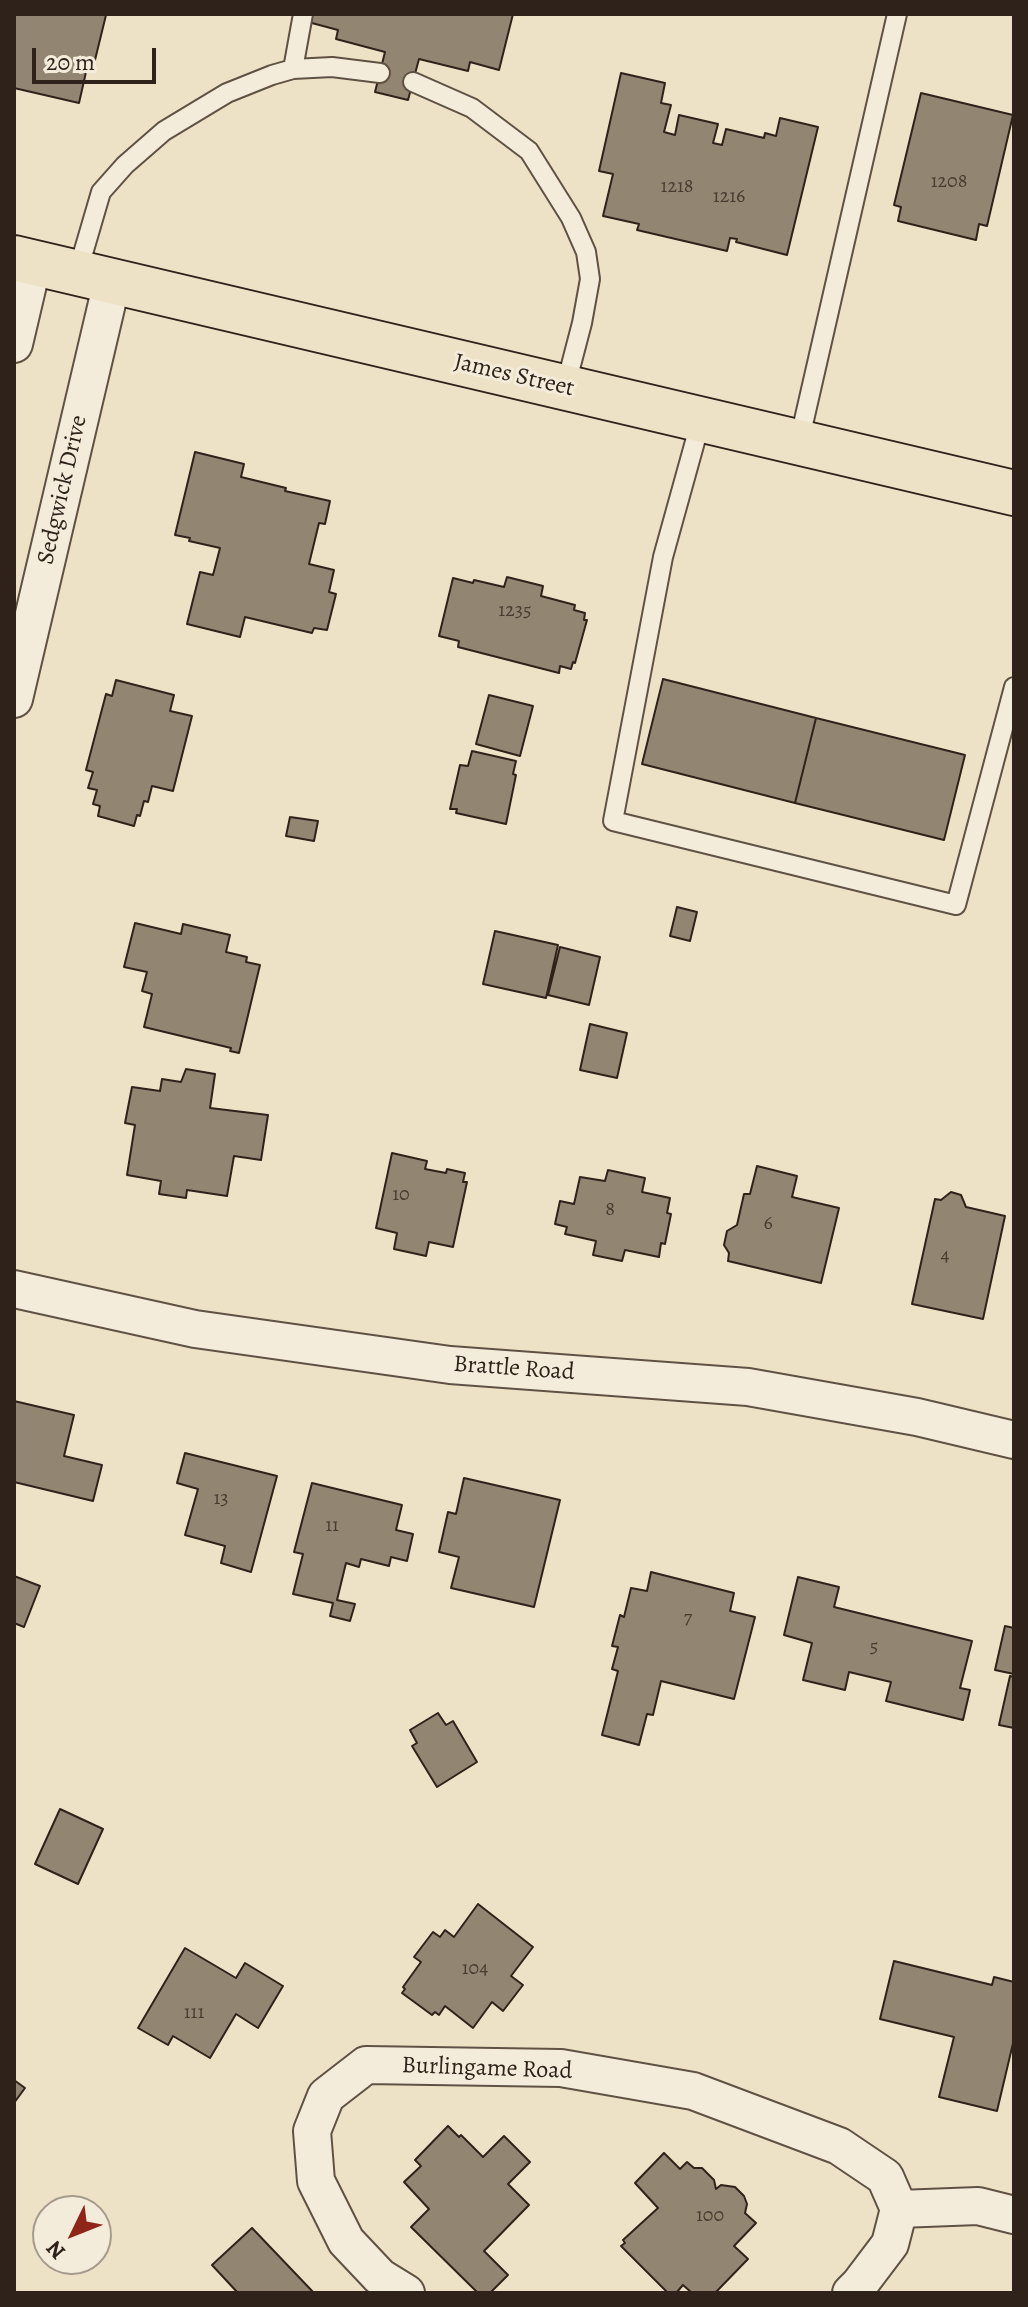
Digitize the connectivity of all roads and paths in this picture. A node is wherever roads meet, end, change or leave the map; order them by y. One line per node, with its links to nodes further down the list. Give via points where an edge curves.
1 (303, 14): 3 (lane)
2 (897, 14): 11 (lane)
3 (293, 69): 4 (lane); 7 (lane, via 227,93 164,131 125,165 101,192)
4 (380, 73)
5 (413, 82): 9 (lane, via 472,108 529,151 571,218 586,252 590,279)
6 (24, 260): 7 (main road, James Street); 8 (street)
7 (95, 278): 9 (main road, James Street); 13 (street, Sedgwick Drive)
8 (14, 344)
9 (565, 388): 10 (main road, James Street)
10 (701, 420): 11 (main road, James Street); 14 (lane, via 663,557 613,821 956,905)
11 (799, 442): 12 (main road, James Street)
12 (1014, 493)
13 (20, 640): 15 (street, Sedgwick Drive)
14 (1014, 687)
15 (14, 699)
16 (14, 1289): 17 (street, Brattle Road, via 195,1329 450,1365 748,1387)
17 (1014, 1440)
18 (899, 2209): 19 (street, via 978,2206); 20 (street, Burlingame Road, via 885,2177 839,2146 693,2091 561,2068 366,2065 326,2096 312,2131 316,2181 346,2241 380,2277); 21 (street, via 890,2244)
19 (1014, 2215)
20 (406, 2293)
21 (851, 2293)

